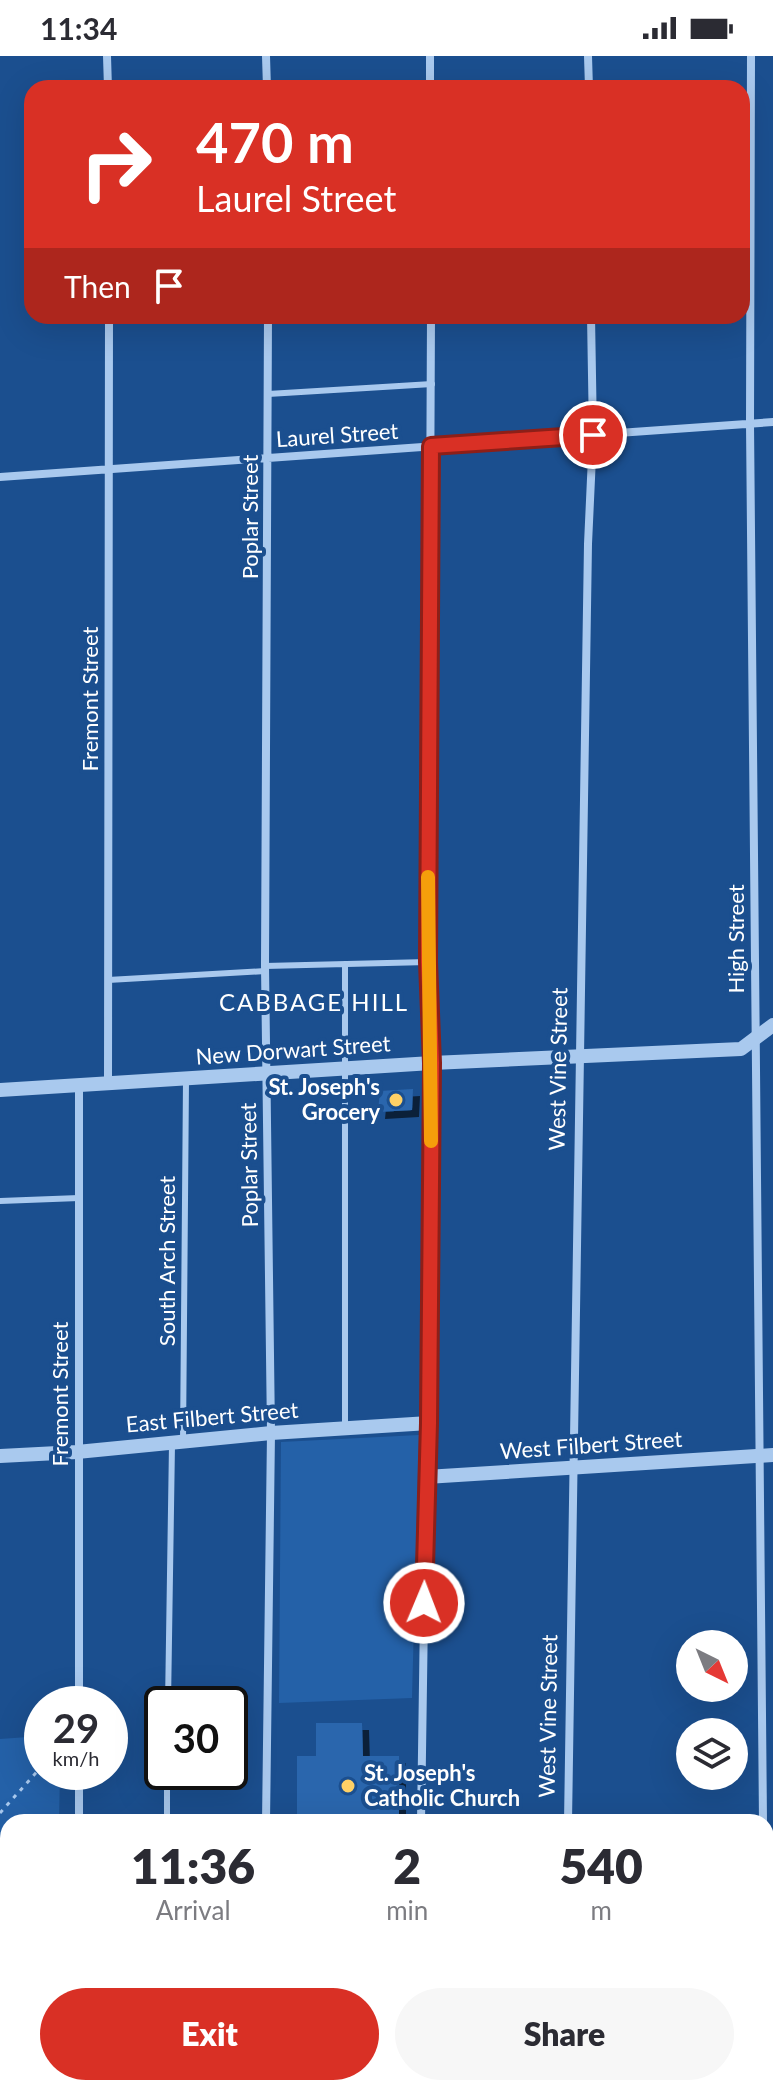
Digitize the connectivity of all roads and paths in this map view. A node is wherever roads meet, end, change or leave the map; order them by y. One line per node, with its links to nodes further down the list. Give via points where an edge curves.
1 (107, 56): 6 (street)
2 (266, 56): 7 (street)
3 (430, 56): 8 (street)
4 (588, 56): 9 (street)
5 (751, 56): 10 (street, High Street)
6 (108, 80)
7 (267, 80)
8 (430, 80)
9 (589, 80)
10 (749, 80)
11 (109, 324): 23 (street, Fremont Street)
12 (268, 324): 17 (street, Poplar Street)
13 (431, 324): 16 (street)
14 (591, 324): 20 (street, West Vine Street)
15 (749, 324): 19 (street, High Street)
16 (432, 384): 17 (lane); 21 (street)
17 (268, 394): 22 (street, Poplar Street)
18 (773, 422): 19 (street, Laurel Street)
19 (750, 424): 20 (street, Laurel Street); 30 (street, High Street)
20 (593, 435): 21 (street, Laurel Street); 31 (street, West Vine Street)
21 (431, 446): 22 (street, Laurel Street); 25 (street)
22 (269, 458): 23 (street, Laurel Street); 27 (street, Poplar Street)
23 (108, 469): 24 (street, Laurel Street); 28 (street, Fremont Street)
24 (0, 477)
25 (428, 962): 26 (lane); 32 (street)
26 (345, 964): 27 (lane); 33 (lane)
27 (265, 968): 28 (lane); 34 (street, Poplar Street)
28 (108, 980): 36 (street, Fremont Street)
29 (773, 1025): 30 (street, New Dorwart Street)
30 (755, 1039): 31 (street, New Dorwart Street, via 741,1049); 47 (street, High Street)
31 (580, 1057): 32 (street, New Dorwart Street); 48 (street, West Vine Street)
32 (432, 1063): 33 (street, New Dorwart Street); 41 (street)
33 (345, 1069): 34 (street, New Dorwart Street); 42 (lane)
34 (266, 1074): 35 (street, New Dorwart Street); 43 (street, Poplar Street)
35 (186, 1080): 36 (street, New Dorwart Street); 44 (lane, South Arch Street)
36 (108, 1082): 37 (street, New Dorwart Street)
37 (79, 1085): 38 (street, New Dorwart Street); 39 (street, Fremont Street)
38 (0, 1090)
39 (79, 1198): 40 (lane); 45 (street, Fremont Street)
40 (0, 1201)
41 (429, 1423): 42 (street, East Filbert Street); 49 (street)
42 (345, 1428): 43 (street, East Filbert Street)
43 (271, 1433): 44 (street, East Filbert Street); 58 (street, Poplar Street)
44 (178, 1442): 45 (street, East Filbert Street); 51 (lane, South Arch Street)
45 (77, 1452): 46 (street, East Filbert Street); 50 (street, Fremont Street)
46 (0, 1456)
47 (766, 1456): 48 (street, West Filbert Street); 61 (street, High Street)
48 (574, 1467): 49 (street, West Filbert Street); 60 (street, West Vine Street)
49 (426, 1477): 59 (street)
50 (79, 1686)
51 (169, 1686)
52 (24, 1786): 55 (path)
53 (79, 1790): 56 (street)
54 (167, 1790): 57 (lane)
55 (0, 1813)
56 (79, 1814)
57 (167, 1814)
58 (266, 1814)
59 (421, 1814)
60 (568, 1814)
61 (763, 1814)

